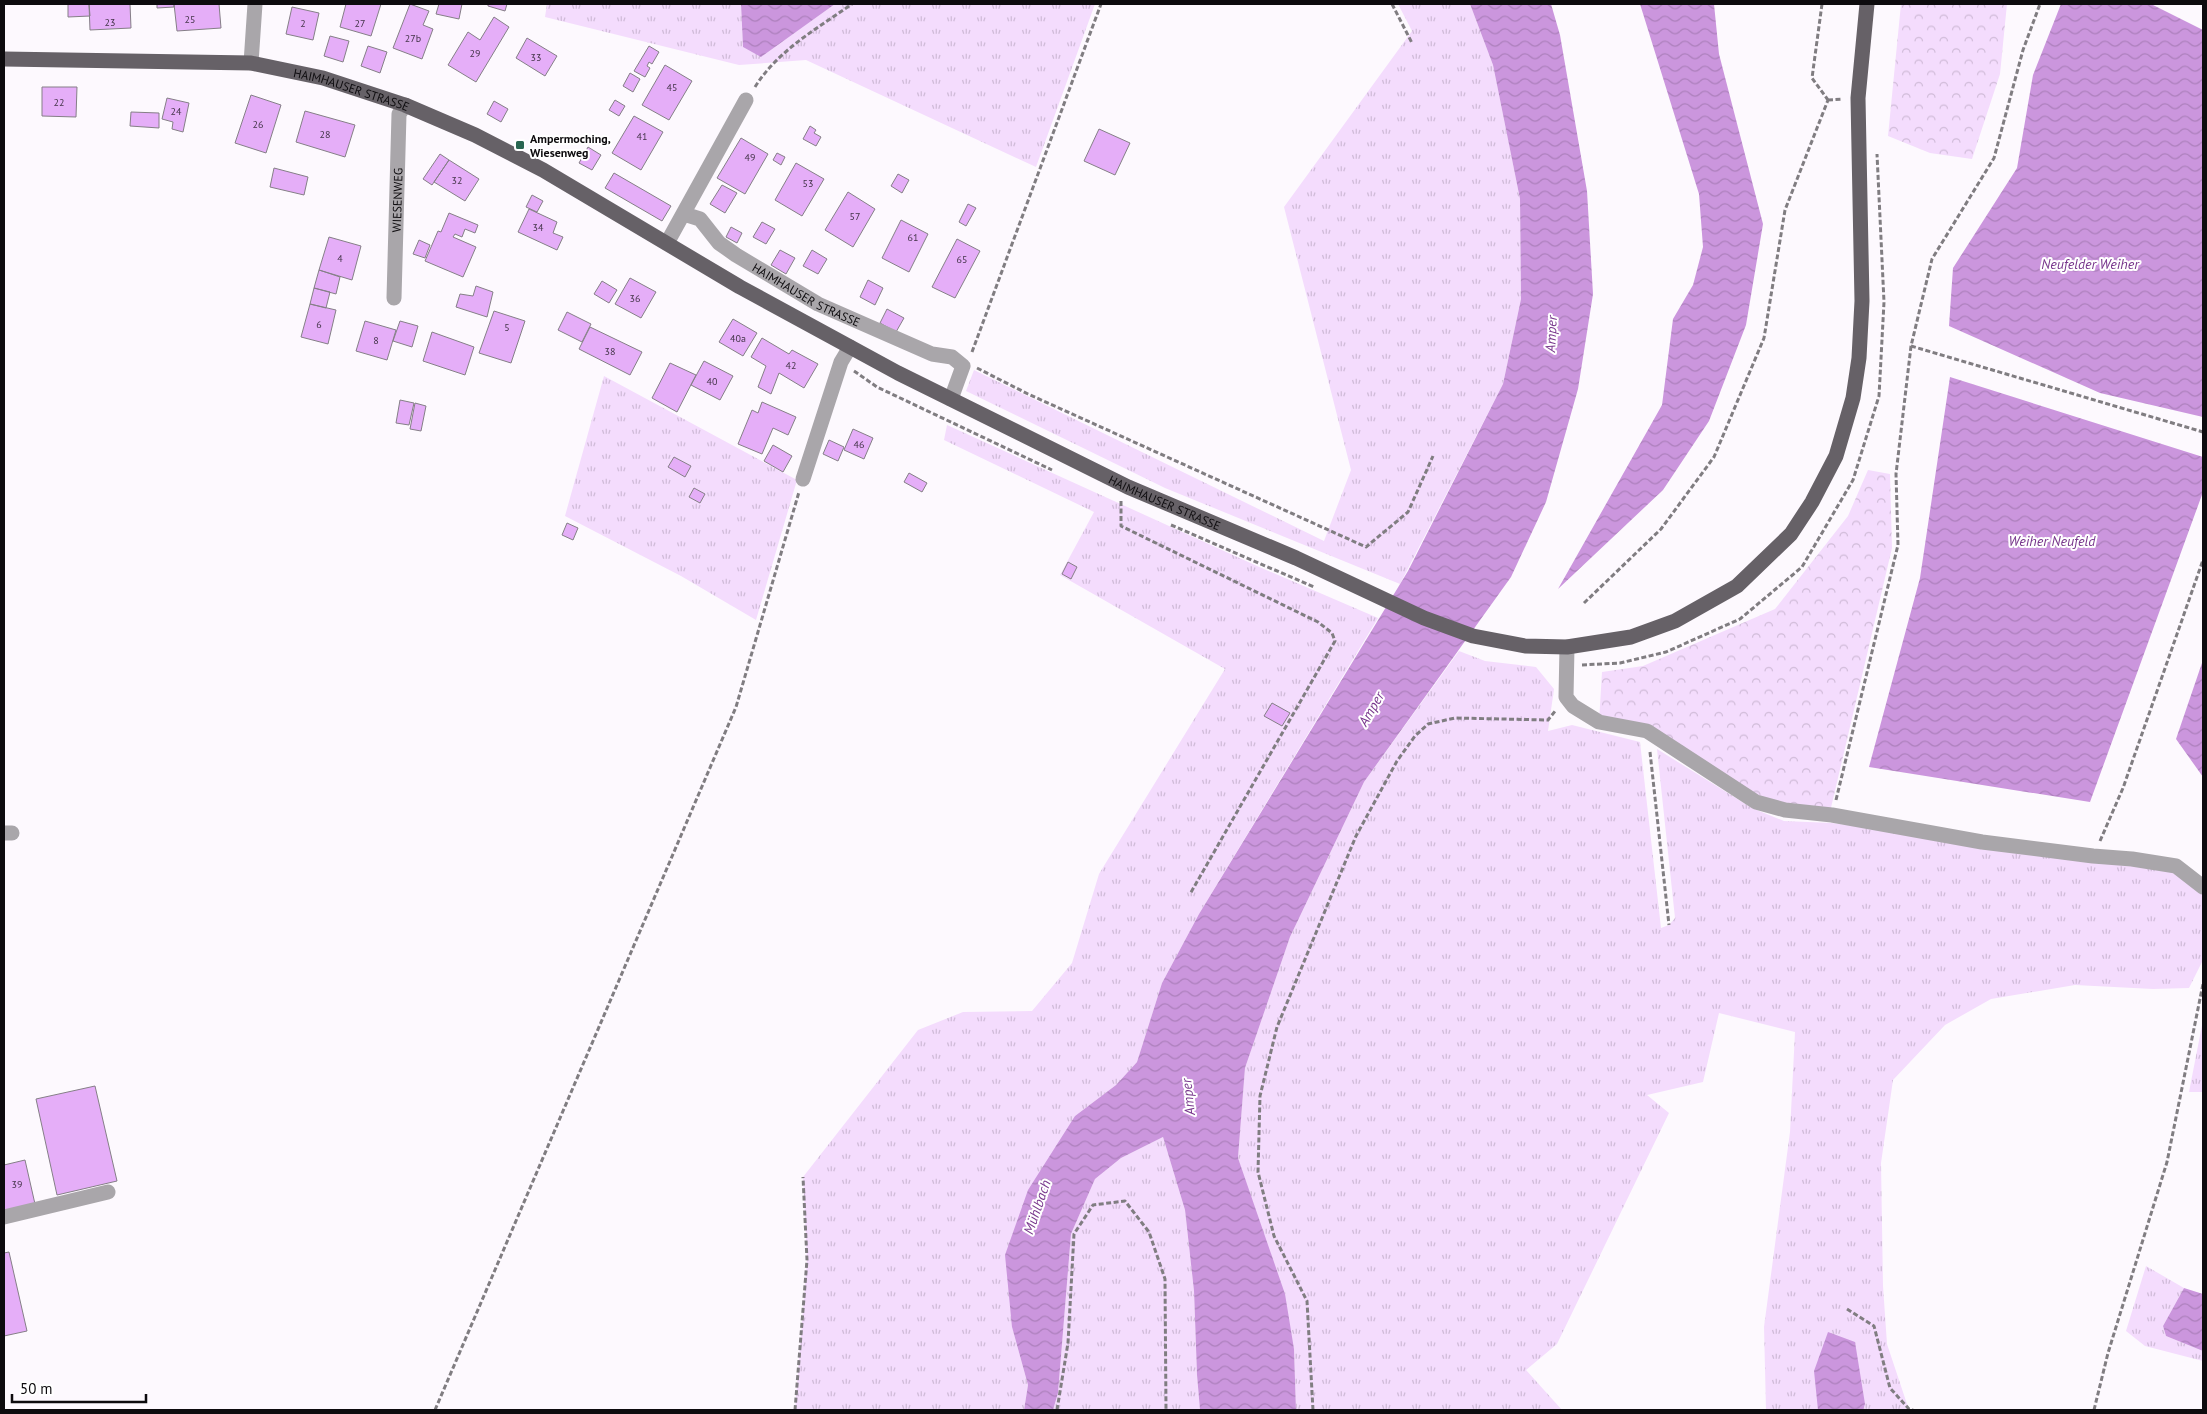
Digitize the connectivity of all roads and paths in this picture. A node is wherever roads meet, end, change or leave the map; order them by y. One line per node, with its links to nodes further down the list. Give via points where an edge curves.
1 (255, 4): 10 (street)
2 (852, 4): 11 (path, via 786,51 763,74)
3 (1101, 4): 19 (path)
4 (1392, 4): 8 (path)
5 (1822, 4): 27 (path, via 1812,78 1828,100 1785,210 1764,338 1714,457 1660,529)
6 (1867, 4): 28 (main road, HAIMHAUSER STRASSE, via 1858,98 1860,358 1853,398 1836,456 1791,534 1737,586 1675,621 1649,631)
7 (2040, 4): 17 (path, via 2023,50 1994,158 1932,259)
8 (1412, 43)
9 (4, 59): 10 (main road, HAIMHAUSER STRASSE)
10 (251, 62): 12 (main road, HAIMHAUSER STRASSE, via 323,78)
11 (746, 100): 14 (street)
12 (405, 105): 15 (main road, HAIMHAUSER STRASSE, via 475,135 543,170); 16 (street, WIESENWEG, via 399,114)
13 (1877, 149): 29 (path, via 1884,302 1879,396 1853,480 1802,567 1740,619 1666,652 1620,663)
14 (684, 214): 15 (street); 20 (street, HAIMHAUSER STRASSE, via 700,219 719,243 736,255 818,304 932,354 952,358)
15 (667, 243): 18 (main road, HAIMHAUSER STRASSE)
16 (394, 298)
17 (1911, 346): 22 (path); 32 (path, via 1896,474 1898,545)
18 (850, 347): 21 (main road, HAIMHAUSER STRASSE); 24 (street, via 841,362)
19 (972, 352)
20 (963, 366): 21 (street); 23 (path, via 970,364 1028,394 1366,547 1408,512)
21 (951, 399): 25 (main road, HAIMHAUSER STRASSE)
22 (2203, 432)
23 (1433, 456)
24 (804, 479): 42 (path, via 736,707)
25 (1128, 487): 28 (main road, HAIMHAUSER STRASSE, via 1296,558 1424,618 1473,636 1525,646); 35 (path, via 1120,501 1121,526 1318,622 1332,633 1335,641)
26 (2203, 560): 33 (path, via 2123,788)
27 (1584, 603)
28 (1567, 647): 29 (street)
29 (1565, 665): 30 (street)
30 (1566, 698): 31 (street, via 1599,722); 46 (path, via 1548,720 1455,718 1428,724 1415,736 1397,761 1356,836 1277,1027 1260,1096 1258,1172 1274,1236 1307,1301)
31 (1647, 731): 32 (street, via 1756,802 1785,810); 36 (path)
32 (1832, 815): 33 (street, via 1982,842)
33 (2093, 856): 34 (street, via 2132,858 2176,866)
34 (2203, 887)
35 (1190, 894)
36 (1669, 925)
37 (2203, 984): 48 (path, via 2166,1162 2108,1352)
38 (803, 1177): 43 (path, via 808,1260)
39 (108, 1192): 40 (street)
40 (4, 1217)
41 (1847, 1309): 47 (path, via 1874,1326 1890,1388)
42 (434, 1410)
43 (795, 1410)
44 (1057, 1410): 45 (path, via 1068,1343 1074,1234 1093,1205 1124,1201 1149,1232 1165,1279)
45 (1166, 1410)
46 (1313, 1410)
47 (1913, 1410)
48 (2094, 1410)

